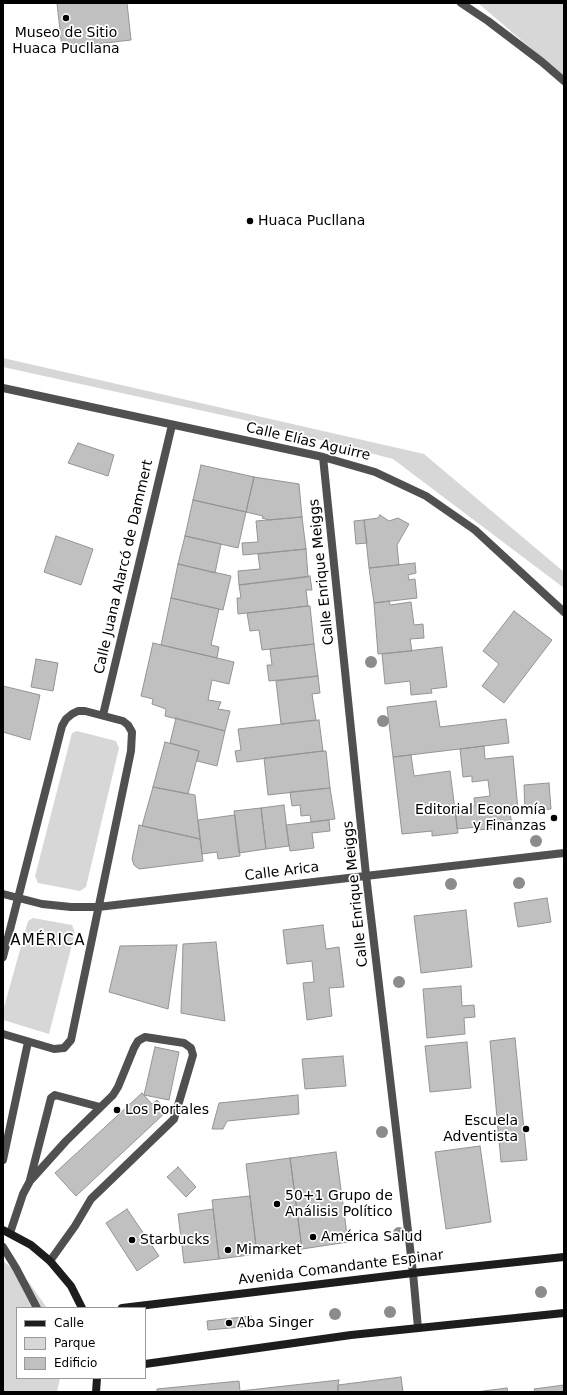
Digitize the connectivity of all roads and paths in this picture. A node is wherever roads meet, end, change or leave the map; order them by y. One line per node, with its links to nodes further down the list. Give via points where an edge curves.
1 (461, 3): 2 (street, via 530,52)
2 (564, 81)
3 (3, 388): 4 (street, Calle Elías Aguirre)
4 (172, 424): 5 (street, Calle Elías Aguirre); 7 (street, Calle Juana Alarcó de Dammert)
5 (323, 457): 6 (street, Calle Elías Aguirre, via 375,472 426,496 475,530); 9 (street, Calle Enrique Meiggs)
6 (564, 612)
7 (103, 715): 11 (street, via 78,711 66,719 62,726); 12 (street, via 128,725 132,732 132,742)
8 (564, 853): 9 (street, Calle Arica)
9 (366, 875): 12 (street, Calle Arica); 23 (street, Calle Enrique Meiggs)
10 (3, 894): 11 (street, Calle Arica)
11 (18, 898): 12 (street, Calle Arica, via 42,904); 13 (street)
12 (98, 907): 15 (street, via 71,1040 64,1048 54,1049)
13 (3, 957)
14 (3, 1034): 15 (street)
15 (28, 1042): 17 (street)
16 (100, 1107): 18 (street); 18 (street, via 56,1095 51,1098); 22 (street, via 118,1087 134,1048 145,1037 184,1043 191,1048 193,1055 174,1119 91,1199)
17 (3, 1160)
18 (30, 1181): 19 (street)
19 (6, 1232): 22 (main road, via 31,1245)
20 (3, 1247): 24 (street)
21 (564, 1257): 23 (main road, Avenida Comandante Espinar)
22 (50, 1261): 25 (main road, via 71,1286)
23 (413, 1272): 26 (main road, Avenida Comandante Espinar); 28 (street, Calle Enrique Meiggs)
24 (36, 1307)
25 (82, 1307)
26 (130, 1307)
27 (564, 1313): 28 (main road)
28 (418, 1328): 29 (main road)
29 (146, 1364)
30 (97, 1379): 31 (main road)
31 (96, 1392)

